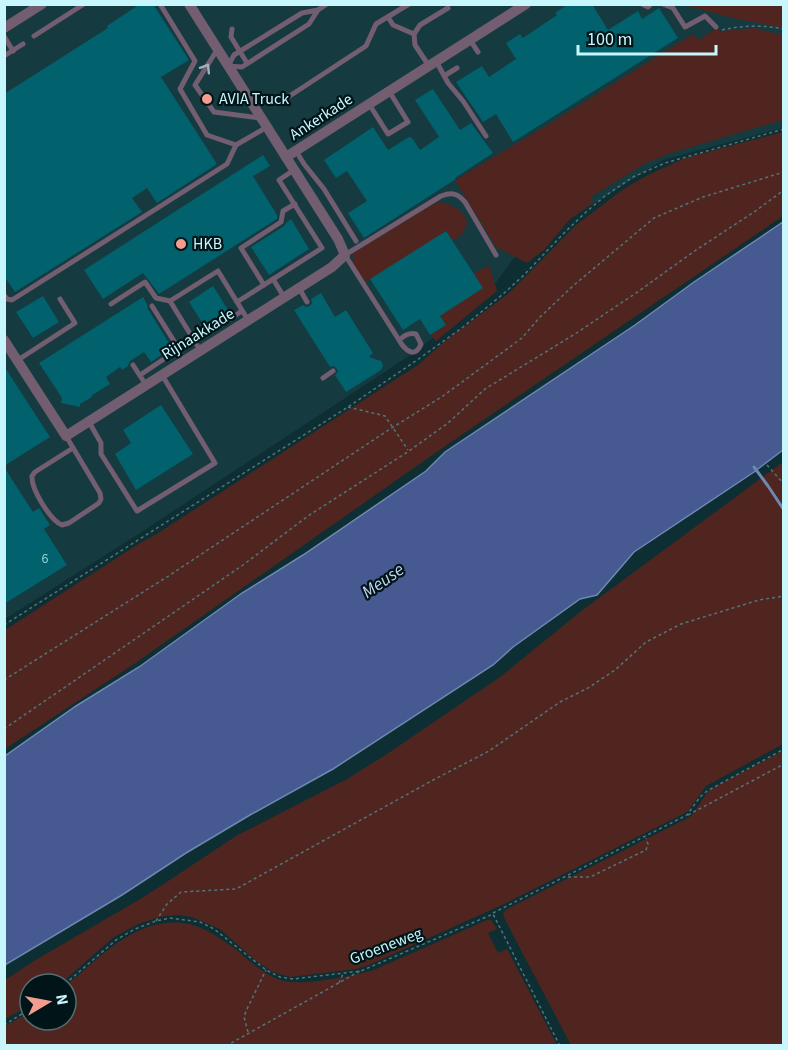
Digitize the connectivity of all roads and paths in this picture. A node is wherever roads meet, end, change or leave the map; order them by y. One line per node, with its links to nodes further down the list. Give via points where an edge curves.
1 (42, 4): 16 (street)
2 (84, 4): 21 (lane)
3 (160, 4): 40 (lane, via 195,61 180,89 207,135)
4 (189, 4): 24 (street, Ankerkade)
5 (327, 4): 13 (lane)
6 (409, 4): 14 (lane)
7 (455, 4): 12 (lane)
8 (526, 4): 22 (street, Ankerkade)
9 (642, 4): 10 (lane)
10 (651, 4)
11 (663, 4): 15 (lane, via 673,8 685,27 705,16)
12 (449, 6): 19 (lane, via 420,25)
13 (318, 10): 26 (lane, via 302,13); 29 (lane, via 309,24)
14 (388, 17): 19 (lane, via 393,25); 35 (lane, via 376,24 366,46)
15 (716, 27): 18 (path)
16 (5, 28)
17 (232, 29): 26 (lane, via 231,37)
18 (783, 29)
19 (414, 34): 30 (lane, via 415,45)
20 (4, 36): 25 (lane)
21 (34, 36)
22 (470, 40): 27 (lane); 30 (street, Ankerkade)
23 (23, 44): 25 (lane)
24 (218, 50): 31 (street, Ankerkade); 37 (lane, one-way to 24, via 214,112 195,85)
25 (14, 51): 28 (lane)
26 (240, 51): 29 (lane); 31 (lane)
27 (478, 52)
28 (4, 56)
29 (247, 63): 31 (lane, via 242,67)
30 (433, 64): 33 (lane); 34 (street, Ankerkade)
31 (228, 66): 37 (street, Ankerkade)
32 (457, 68): 33 (lane)
33 (444, 76): 39 (lane)
34 (389, 91): 36 (street, Ankerkade); 36 (lane, via 408,122 388,134)
35 (282, 101)
36 (369, 104): 41 (street, Ankerkade)
37 (264, 123): 40 (lane); 42 (street, Ankerkade)
38 (783, 129): 73 (path, via 665,163 633,177 586,212 517,281 463,327)
39 (486, 136)
40 (236, 145): 53 (lane, via 227,164 12,300)
41 (296, 151): 42 (street, Ankerkade); 47 (lane)
42 (286, 157): 43 (street)
43 (294, 170): 46 (lane, via 279,180); 48 (street)
44 (783, 172): 75 (path, via 703,196 654,218 574,285 522,338)
45 (783, 190): 78 (path, via 575,334 485,389)
46 (295, 204): 50 (lane, via 322,248); 51 (lane, via 284,211 281,222 241,248)
47 (356, 240)
48 (345, 255): 49 (lane, via 448,193 459,195 465,202); 52 (street, Rijnaakkade); 64 (lane)
49 (496, 255)
50 (273, 279): 51 (lane); 54 (lane)
51 (264, 285): 57 (lane)
52 (299, 288): 54 (street, Rijnaakkade); 58 (lane)
53 (4, 295)
54 (284, 297): 61 (street, Rijnaakkade)
55 (60, 299): 66 (lane, via 75,323)
56 (170, 301): 57 (lane, via 218,271); 59 (lane, via 156,298 145,282); 65 (lane)
57 (237, 302): 61 (lane)
58 (307, 302)
59 (111, 304)
60 (152, 306): 69 (lane, via 179,349)
61 (245, 316): 62 (lane); 65 (street, Rijnaakkade)
62 (210, 332)
63 (4, 340): 66 (street)
64 (399, 340)
65 (201, 350): 70 (street, Rijnaakkade)
66 (18, 360): 76 (street)
67 (133, 365): 69 (lane)
68 (333, 371): 71 (lane)
69 (140, 375): 72 (lane)
70 (162, 375): 72 (street, Rijnaakkade); 74 (lane, via 215,463 137,511 101,454 101,443)
71 (322, 378)
72 (146, 385): 74 (street, Rijnaakkade)
73 (348, 407): 75 (path, via 385,416); 82 (path)
74 (88, 422): 76 (street, Rijnaakkade)
75 (393, 427): 78 (path); 83 (path)
76 (66, 436): 77 (lane)
77 (73, 448): 77 (lane, via 32,476 38,496 53,519 62,525 101,499)
78 (409, 451): 84 (path, via 308,516 234,572)
79 (767, 465): 80 (path)
80 (783, 484)
81 (783, 596): 93 (path, via 681,624 646,642 615,670 489,751 236,889 181,892 166,904)
82 (4, 625)
83 (4, 680)
84 (4, 729)
85 (783, 749): 87 (path, via 707,791)
86 (783, 764): 88 (path, Groeneweg)
87 (694, 804): 88 (path); 89 (path)
88 (702, 807): 89 (path, Groeneweg)
89 (687, 815): 90 (path, Groeneweg)
90 (645, 837): 91 (path, Groeneweg); 91 (path, via 646,850 590,877)
91 (567, 877): 92 (path, Groeneweg)
92 (493, 914): 95 (path, Groeneweg); 103 (path)
93 (156, 921): 94 (path, Groeneweg, via 170,918 200,922); 96 (path, Groeneweg, via 116,940)
94 (266, 970): 97 (path, Groeneweg, via 293,979); 101 (path, via 244,1017)
95 (361, 970): 97 (path, Groeneweg); 98 (path)
96 (78, 972)
97 (343, 973): 98 (path)
98 (339, 983): 101 (path)
99 (18, 1017): 100 (path)
100 (4, 1025)
101 (249, 1033): 102 (path)
102 (226, 1046)
103 (560, 1046)

